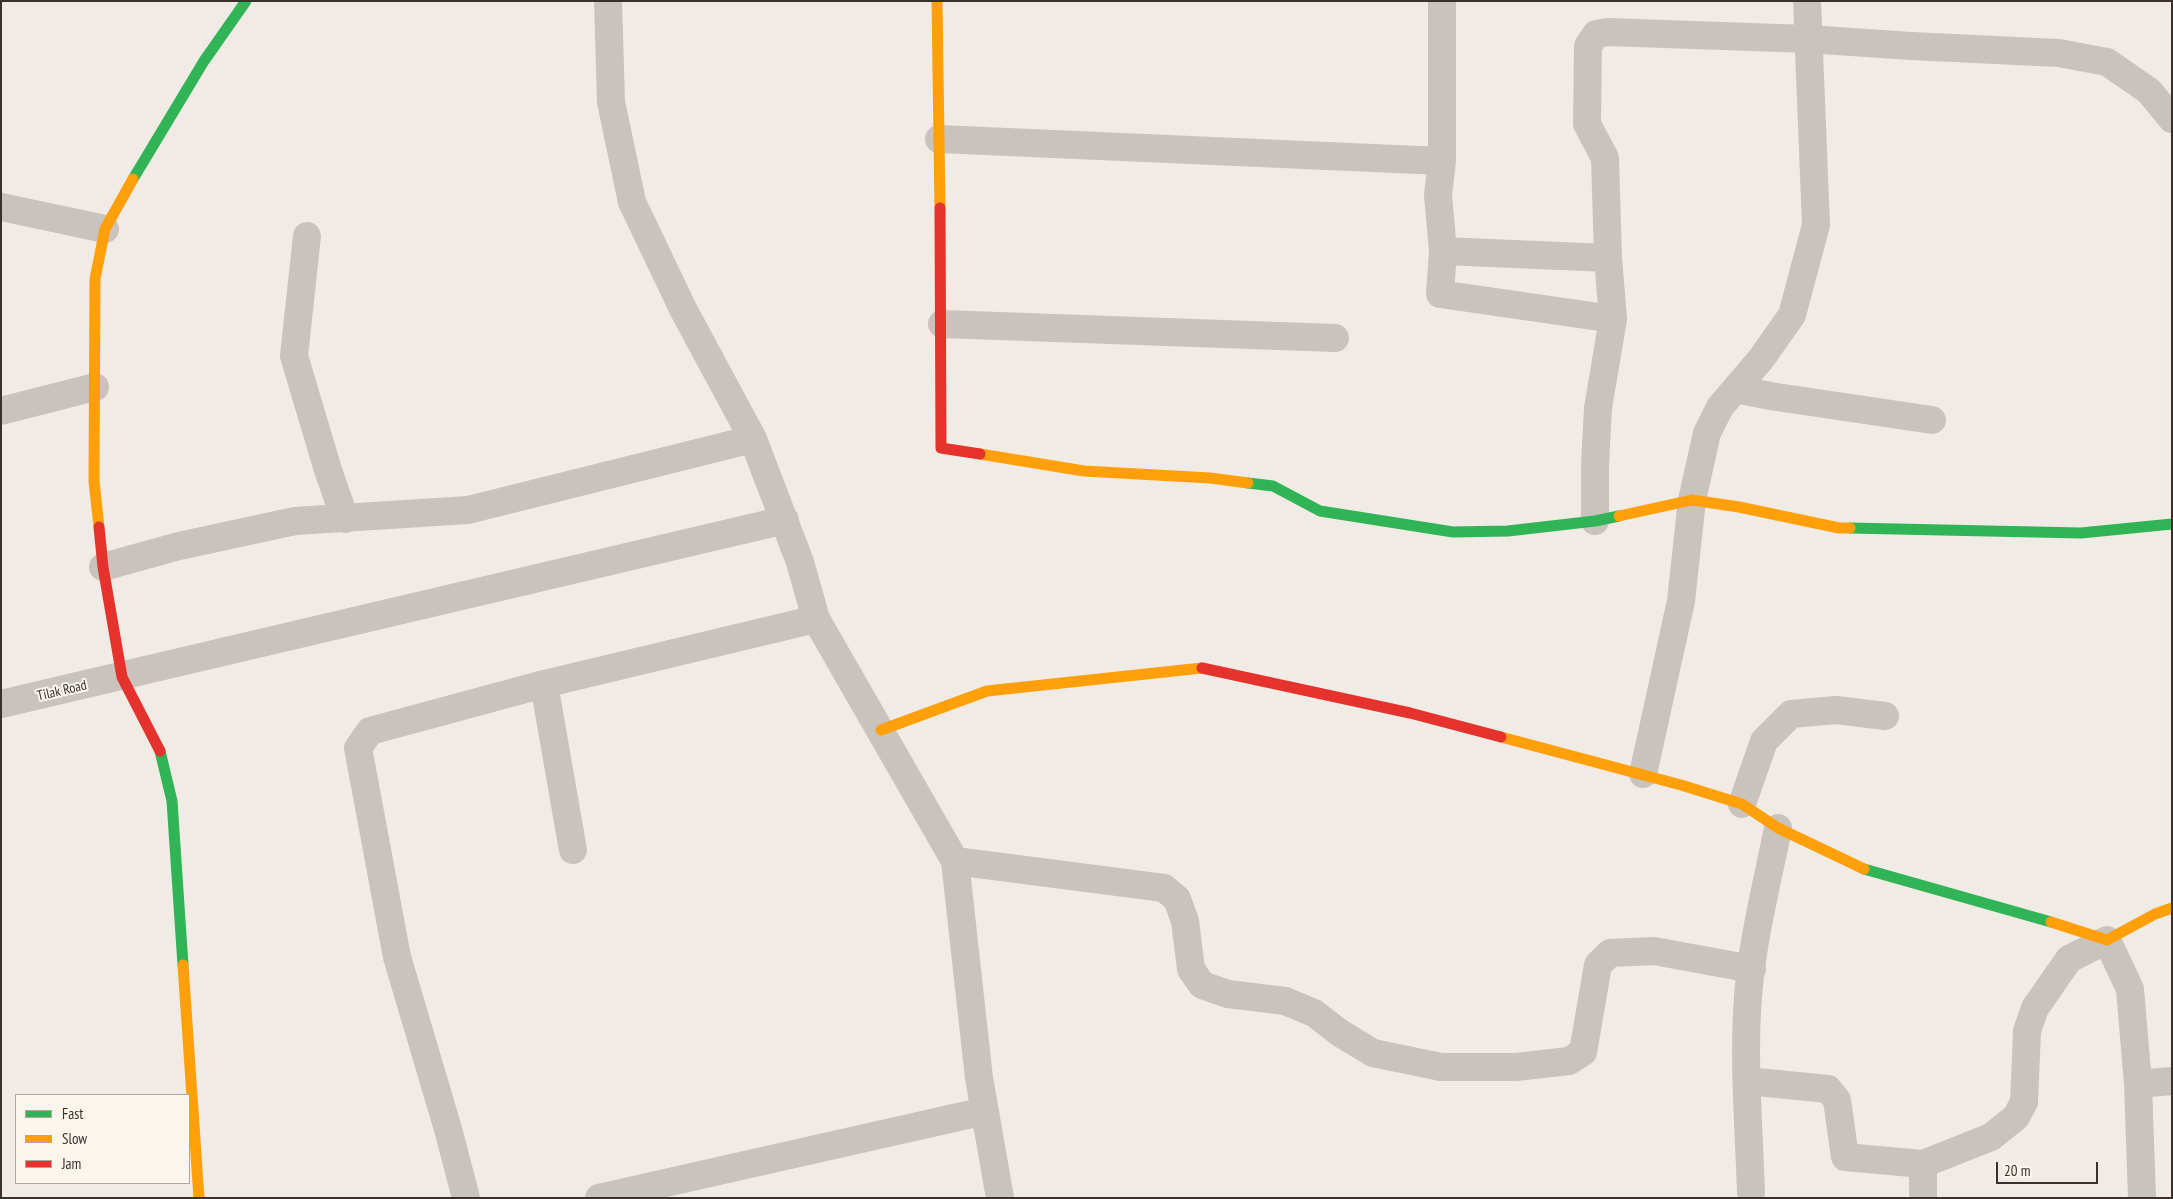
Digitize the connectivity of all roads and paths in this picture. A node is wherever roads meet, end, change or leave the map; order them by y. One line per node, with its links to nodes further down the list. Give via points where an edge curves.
1 (246, 1): 11 (street, via 204,61)
2 (608, 1): 22 (street, via 611,102 632,202 683,309)
3 (937, 1): 8 (street)
4 (1442, 1): 9 (street)
5 (1807, 1): 6 (street)
6 (1808, 39): 7 (street, via 2059,53 2107,62 2148,91); 14 (street, via 1596,34 1588,46 1586,124 1605,158); 19 (street, via 1816,225 1792,315)
7 (2172, 119)
8 (939, 139): 9 (street); 16 (street)
9 (1442, 161): 13 (street, via 1438,195)
10 (1, 207): 11 (street)
11 (105, 229): 18 (street, via 95,279)
12 (307, 236): 24 (street, via 294,356)
13 (1443, 251): 14 (street); 15 (street, via 1440,294)
14 (1608, 258): 15 (street)
15 (1613, 320): 26 (street, via 1598,408)
16 (942, 324): 17 (street); 26 (street, via 941,448 1084,472 1210,478 1273,486 1320,511 1453,532 1508,531)
17 (1335, 338)
18 (95, 388): 20 (street); 28 (street, via 94,481)
19 (1736, 389): 21 (street); 23 (street, via 1720,407 1707,433)
20 (1, 411)
21 (1932, 420)
22 (753, 438): 24 (street, via 468,510); 25 (street)
23 (1692, 500): 26 (street); 27 (street, via 1839,528 2081,533); 35 (street, via 1681,601)
24 (345, 518): 28 (street, via 295,521)
25 (785, 520): 29 (street); 30 (street, Tilak Road)
26 (1595, 521)
27 (2172, 524)
28 (103, 567): 30 (street)
29 (816, 619): 31 (street); 34 (street)
30 (122, 677): 32 (street, Tilak Road); 49 (street, via 161,753 172,801)
31 (544, 684): 38 (street); 50 (street, via 370,731 358,748 397,957)
32 (1, 704)
33 (1885, 716): 36 (street, via 1836,710 1791,714 1764,741)
34 (881, 730): 35 (street, via 987,691 1199,667 1410,713); 39 (street)
35 (1643, 774): 36 (street)
36 (1742, 804): 37 (street)
37 (1778, 828): 41 (street, via 1871,872); 42 (street)
38 (572, 850)
39 (955, 860): 42 (street, via 1164,888 1177,898 1185,921 1191,969 1202,985 1228,994 1285,1001 1314,1012 1373,1053 1441,1067 1516,1067 1569,1061 1583,1052 1598,965 1610,953 1654,951); 46 (street)
40 (2172, 908): 41 (street)
41 (2107, 940): 45 (street, via 2130,989); 47 (street, via 2069,959 2035,1008 2027,1031 2024,1102 2016,1117 1990,1137)
42 (1752, 969): 43 (street, via 1748,997)
43 (1747, 1081): 47 (street, via 1828,1089 1838,1100 1845,1156); 48 (street)
44 (2172, 1081): 45 (street)
45 (2138, 1084): 54 (street)
46 (985, 1111): 51 (street); 52 (street)
47 (1923, 1164): 53 (street)
48 (1751, 1192)
49 (199, 1198)
50 (466, 1198)
51 (599, 1198)
52 (1000, 1198)
53 (1923, 1198)
54 (2142, 1198)

